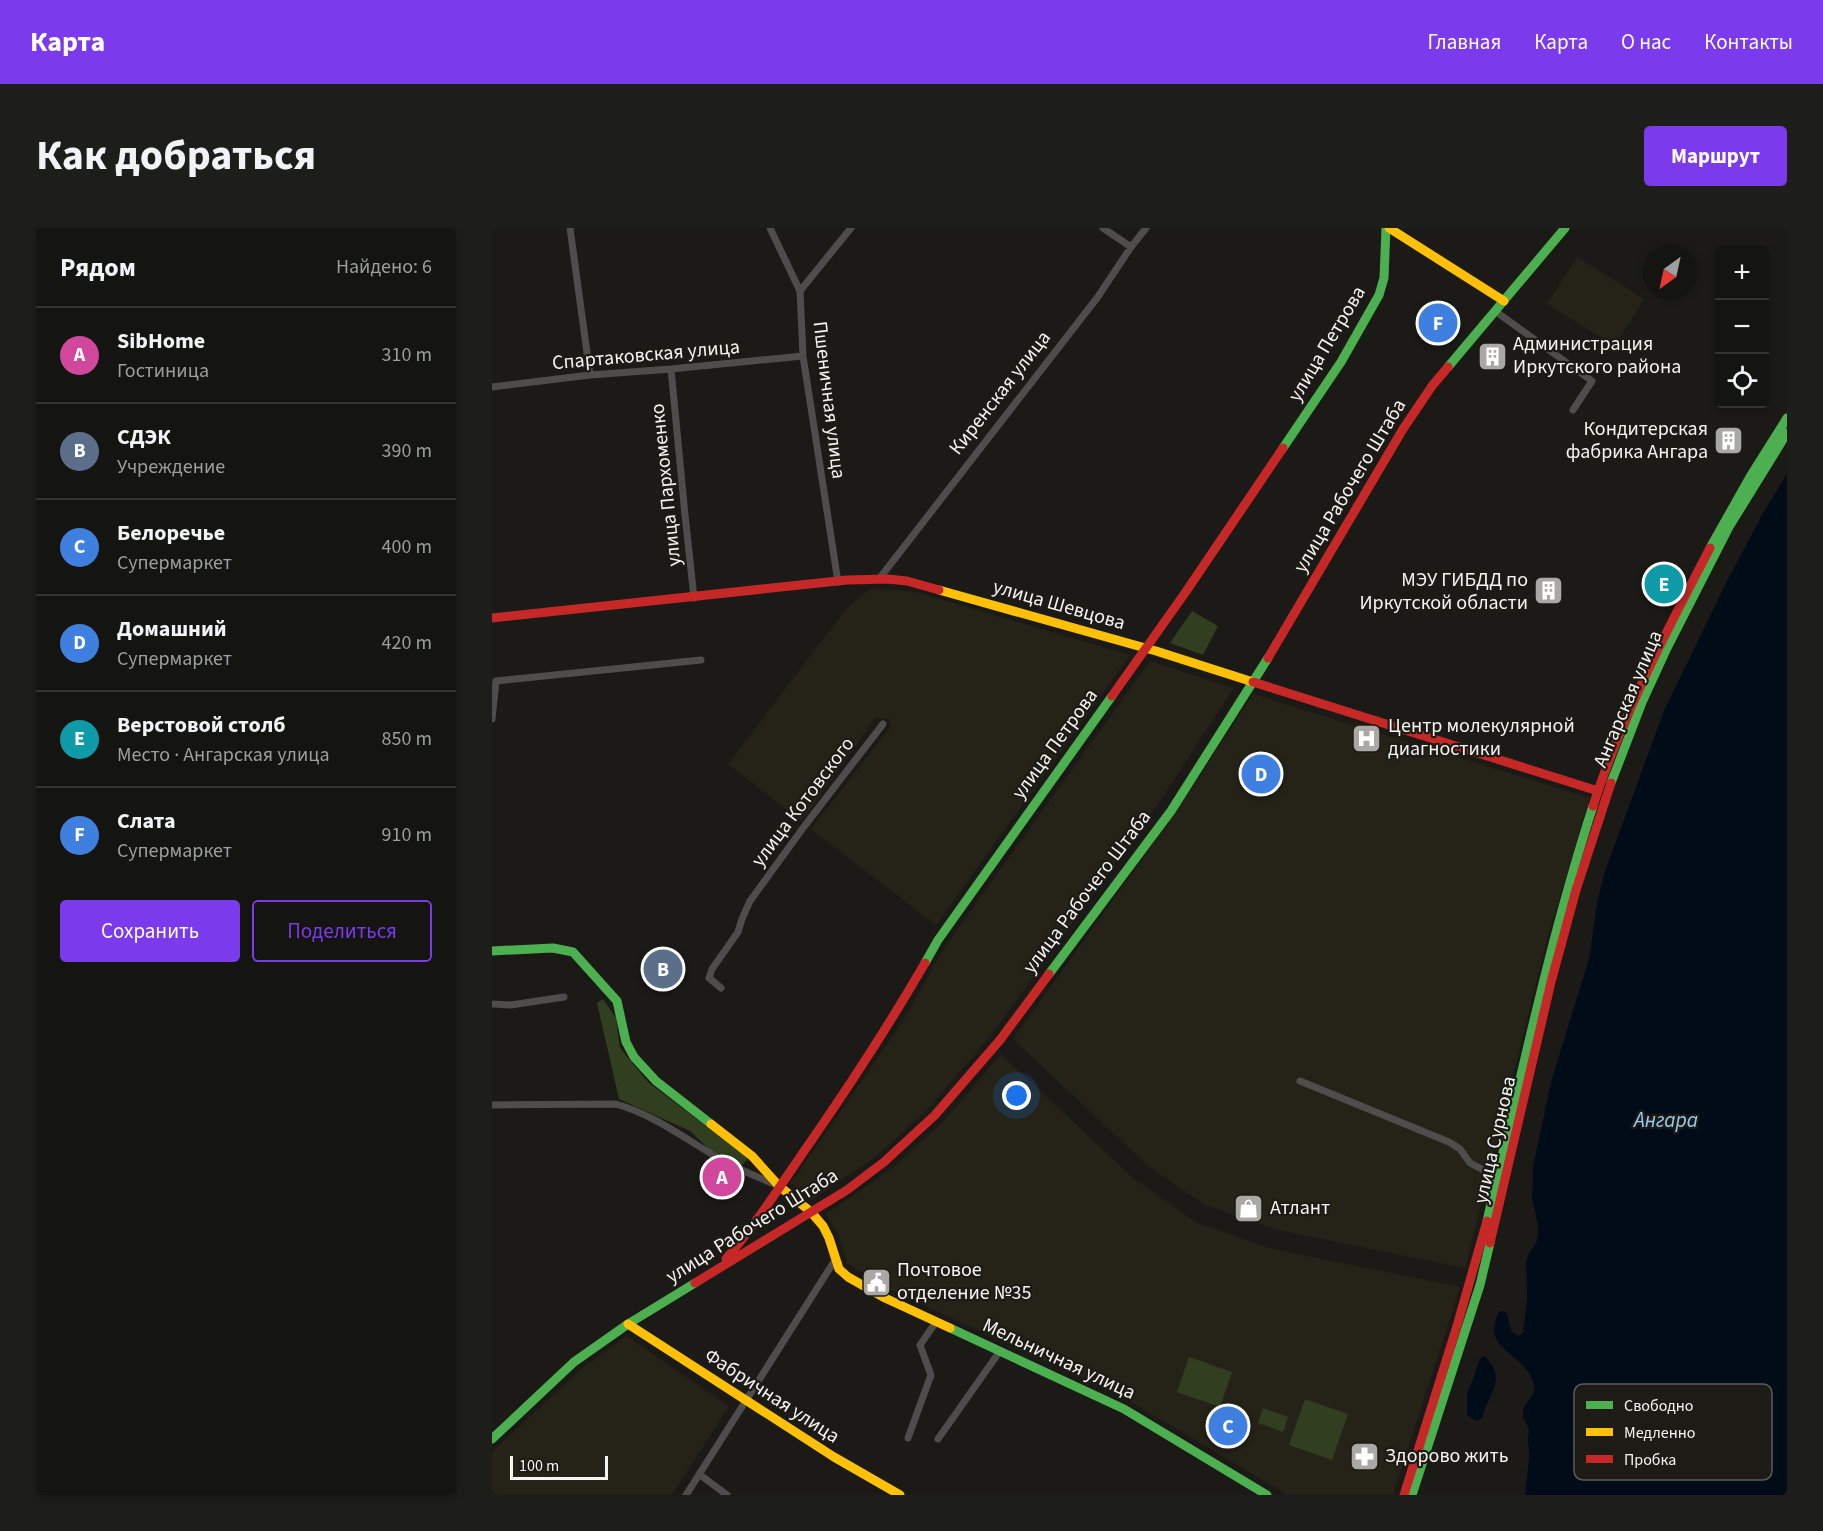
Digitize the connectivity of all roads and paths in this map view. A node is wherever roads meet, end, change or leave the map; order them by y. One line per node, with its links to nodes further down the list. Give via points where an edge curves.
1 (570, 228): 14 (street)
2 (770, 228): 9 (street, Пшеничная улица)
3 (852, 228): 9 (street)
4 (1103, 228): 8 (street)
5 (1146, 228): 8 (street, Киренская улица)
6 (1387, 228): 10 (main road); 23 (main road, улица Петрова, via 1384,278 1365,321 1289,440)
7 (1565, 228): 10 (main road, улица Рабочего Штаба)
8 (1131, 247): 19 (street, Киренская улица, via 1097,298)
9 (800, 291): 12 (street, Пшеничная улица)
10 (1504, 301): 11 (main road, улица Рабочего Штаба)
11 (1495, 311): 16 (street, via 1592,381); 25 (main road, улица Рабочего Штаба, via 1432,386 1403,429)
12 (803, 356): 13 (street, Спартаковская улица); 20 (street, Пшеничная улица)
13 (671, 369): 14 (street, Спартаковская улица); 21 (street, улица Пархоменко)
14 (590, 375): 15 (street, Спартаковская улица)
15 (492, 387)
16 (1573, 410)
17 (1787, 418): 28 (main road, Ангарская улица, via 1722,525 1683,599 1635,700)
18 (1787, 433): 28 (main road, Ангарская улица, via 1729,527 1666,650)
19 (879, 579): 20 (main road, улица Шевцова); 23 (main road, улица Шевцова, via 907,581)
20 (838, 582): 21 (main road, улица Шевцова)
21 (694, 598): 22 (main road, улица Шевцова)
22 (492, 618)
23 (1145, 648): 25 (main road, улица Шевцова); 36 (main road, улица Петрова, via 938,940 895,1016)
24 (700, 660): 26 (street, via 496,681)
25 (1252, 683): 28 (main road, улица Шевцова); 37 (main road, улица Рабочего Штаба, via 1171,811 1000,1040 935,1115 884,1162)
26 (492, 719)
27 (883, 724): 30 (street, улица Котовского, via 750,901 738,932 712,969 709,978)
28 (1603, 791): 35 (main road, улица Сурнова, via 1564,901); 53 (main road, улица Сурнова, via 1551,982 1480,1285)
29 (492, 951): 36 (main road, via 553,948 573,952 617,1001 633,1057 656,1081 752,1156)
30 (721, 988)
31 (564, 998): 32 (street)
32 (492, 1004)
33 (1300, 1081): 35 (street, via 1449,1142 1470,1163)
34 (492, 1105): 36 (street, via 616,1104 634,1109 738,1169)
35 (1497, 1177): 52 (main road, улица Сурнова, via 1469,1290)
36 (779, 1186): 37 (main road); 39 (main road, улица Петрова, via 749,1232)
37 (811, 1212): 38 (main road, via 823,1226); 39 (main road, улица Рабочего Штаба)
38 (835, 1260): 40 (main road, Мельничная улица, via 848,1277); 43 (street)
39 (719, 1267): 41 (main road, улица Рабочего Штаба)
40 (936, 1322): 42 (main road, Мельничная улица); 44 (street, via 920,1345 931,1375)
41 (628, 1323): 43 (main road, Фабричная улица); 45 (main road, улица Рабочего Штаба, via 574,1362)
42 (1000, 1351): 46 (street); 51 (main road, Мельничная улица, via 1124,1409)
43 (746, 1401): 47 (street); 50 (main road, Фабричная улица)
44 (908, 1438)
45 (492, 1439)
46 (938, 1439)
47 (699, 1474): 48 (street); 49 (street)
48 (686, 1495)
49 (727, 1495)
50 (897, 1495)
51 (1267, 1495)
52 (1404, 1495)
53 (1412, 1495)

